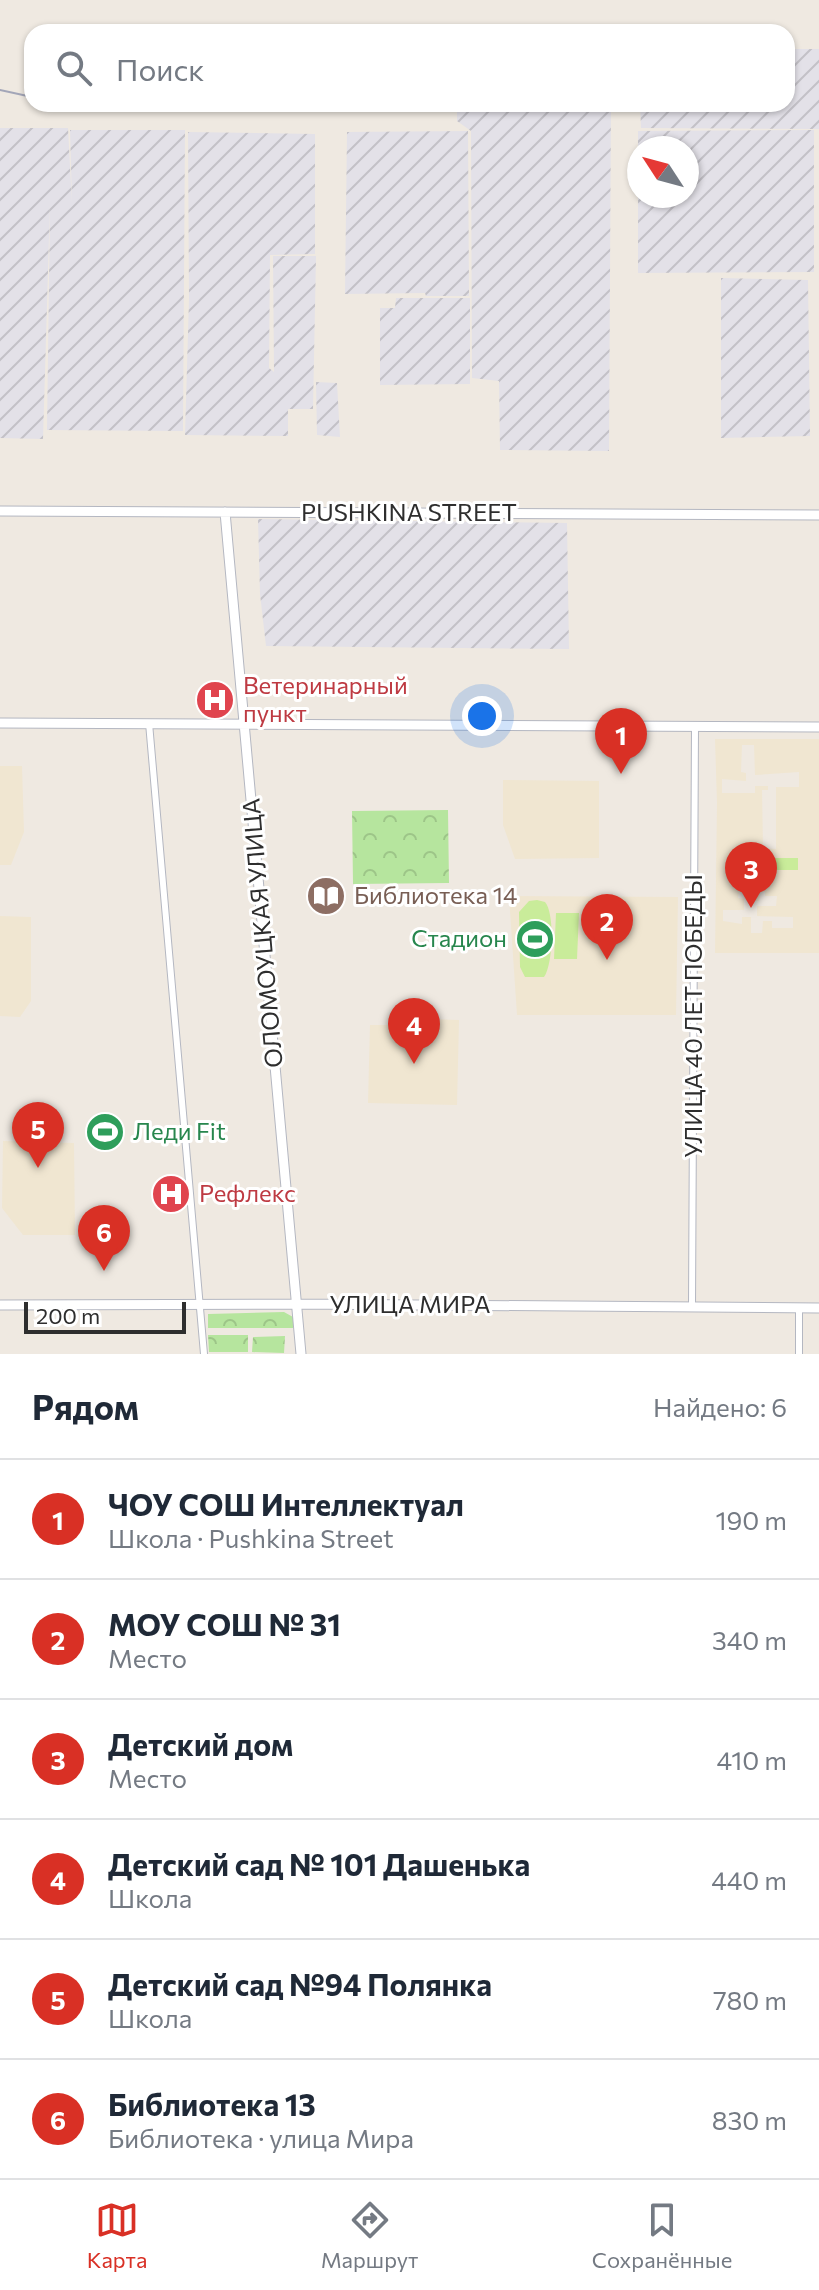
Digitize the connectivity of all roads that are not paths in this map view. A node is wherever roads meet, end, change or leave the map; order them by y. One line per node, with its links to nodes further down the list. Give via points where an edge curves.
1 (0, 511): 2 (street, PUSHKINA STREET)
2 (225, 512): 3 (street, PUSHKINA STREET); 6 (street, ОЛОМОУЦКАЯ УЛИЦА)
3 (819, 515)
4 (0, 723): 5 (street)
5 (149, 723): 6 (street); 11 (street)
6 (244, 724): 7 (street); 9 (street, ОЛОМОУЦКАЯ УЛИЦА)
7 (695, 726): 8 (street); 12 (street, УЛИЦА 40 ЛЕТ ПОБЕДЫ)
8 (819, 727)
9 (297, 1304): 11 (street, УЛИЦА МИРА); 12 (street, УЛИЦА МИРА); 16 (street, ОЛОМОУЦКАЯ УЛИЦА)
10 (0, 1305): 11 (street, УЛИЦА МИРА)
11 (200, 1305): 15 (street)
12 (692, 1306): 13 (street, УЛИЦА МИРА)
13 (799, 1308): 14 (street, УЛИЦА МИРА); 17 (street)
14 (819, 1308)
15 (204, 1354)
16 (301, 1354)
17 (799, 1354)

